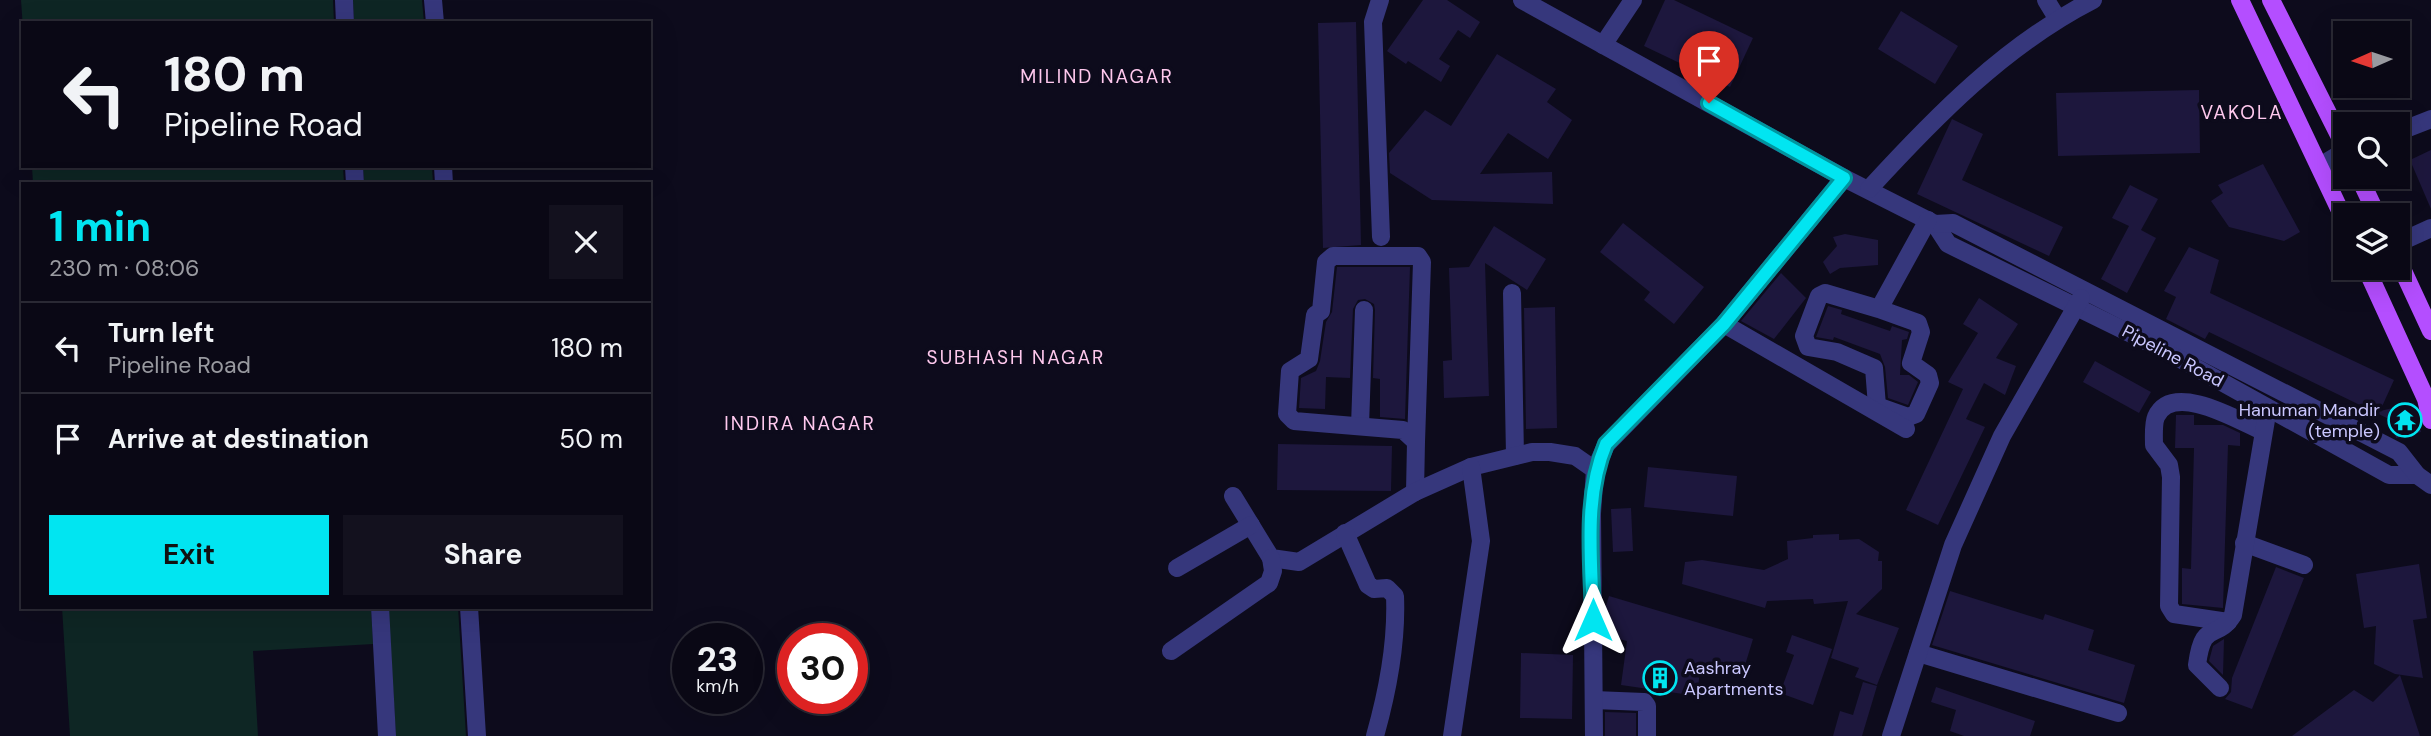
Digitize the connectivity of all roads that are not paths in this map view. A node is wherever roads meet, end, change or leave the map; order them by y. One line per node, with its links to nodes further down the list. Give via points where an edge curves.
1 (344, 0): 11 (street)
2 (433, 0): 12 (street)
3 (1380, 0): 24 (street, via 1373,22)
4 (1522, 0): 13 (street, Pipeline Road)
5 (1633, 0): 13 (street)
6 (2046, 0): 10 (street)
7 (2093, 0): 10 (street)
8 (2240, 0): 18 (main road)
9 (2271, 0): 15 (main road)
10 (2057, 18): 20 (street, via 1929,124)
11 (345, 21)
12 (435, 21)
13 (1603, 45): 19 (street, Pipeline Road)
14 (2431, 119): 16 (street)
15 (2333, 125)
16 (2410, 127)
17 (2333, 157): 18 (street)
18 (2320, 166): 21 (main road)
19 (1844, 178): 20 (street, Pipeline Road); 33 (street)
20 (1869, 189): 22 (street, Pipeline Road)
21 (2337, 203)
22 (1932, 222): 28 (street, Pipeline Road, via 1953,223); 30 (street, Pipeline Road, via 1948,244); 31 (street)
23 (2431, 228): 25 (street)
24 (1381, 237)
25 (2410, 238)
26 (2371, 280): 39 (main road)
27 (2407, 280): 34 (main road)
28 (2086, 289): 30 (street); 36 (street, Pipeline Road)
29 (1512, 293): 44 (street)
30 (2077, 306): 35 (street, Pipeline Road); 60 (street, via 2002,436 1953,545)
31 (1879, 309): 31 (street, via 1918,323 1921,332 1911,363 1928,375 1930,383 1916,414 1908,417 1877,406 1874,368 1805,343 1819,296 1825,293)
32 (1364, 310): 40 (street)
33 (1724, 324): 41 (street); 46 (street, via 1606,444)
34 (2431, 331)
35 (2213, 377): 37 (street); 38 (street, Pipeline Road)
36 (2280, 390): 38 (street); 47 (street, Pipeline Road, via 2399,452)
37 (2197, 404): 42 (street); 58 (street, via 2173,402 2156,418 2154,445 2169,465 2171,477 2169,607 2174,614)
38 (2272, 408): 42 (street); 47 (street, Pipeline Road, via 2389,475)
39 (2431, 419)
40 (1360, 426): 43 (street, via 1403,430); 43 (street, via 1294,421 1287,414 1290,371 1309,359 1315,315 1321,311 1326,262 1334,256 1418,256 1422,262)
41 (1906, 429)
42 (2262, 431): 52 (street)
43 (1416, 442): 48 (street)
44 (1515, 456): 45 (street); 46 (street, via 1532,452 1575,456)
45 (1471, 467): 48 (street); 67 (street, via 1481,541)
46 (1595, 470): 62 (street)
47 (2424, 480)
48 (1415, 492): 51 (street)
49 (1233, 496): 50 (street)
50 (1251, 525): 53 (street); 55 (street)
51 (1345, 533): 53 (street, via 1299,562); 66 (street, via 1368,585 1387,588 1395,596 1389,686)
52 (2244, 543): 54 (street); 58 (street, via 2233,615)
53 (1271, 558): 59 (street, via 1269,583)
54 (2304, 565)
55 (1177, 568)
56 (380, 609): 64 (street)
57 (469, 609): 65 (street)
58 (2228, 622): 61 (street, via 2204,636 2197,665)
59 (1171, 651)
60 (1918, 653): 63 (street); 70 (street)
61 (2220, 688)
62 (1594, 700): 68 (street); 69 (street, via 1643,702 1647,706)
63 (2118, 713)
64 (387, 736)
65 (477, 736)
66 (1375, 736)
67 (1452, 736)
68 (1594, 736)
69 (1647, 736)
70 (1891, 736)

